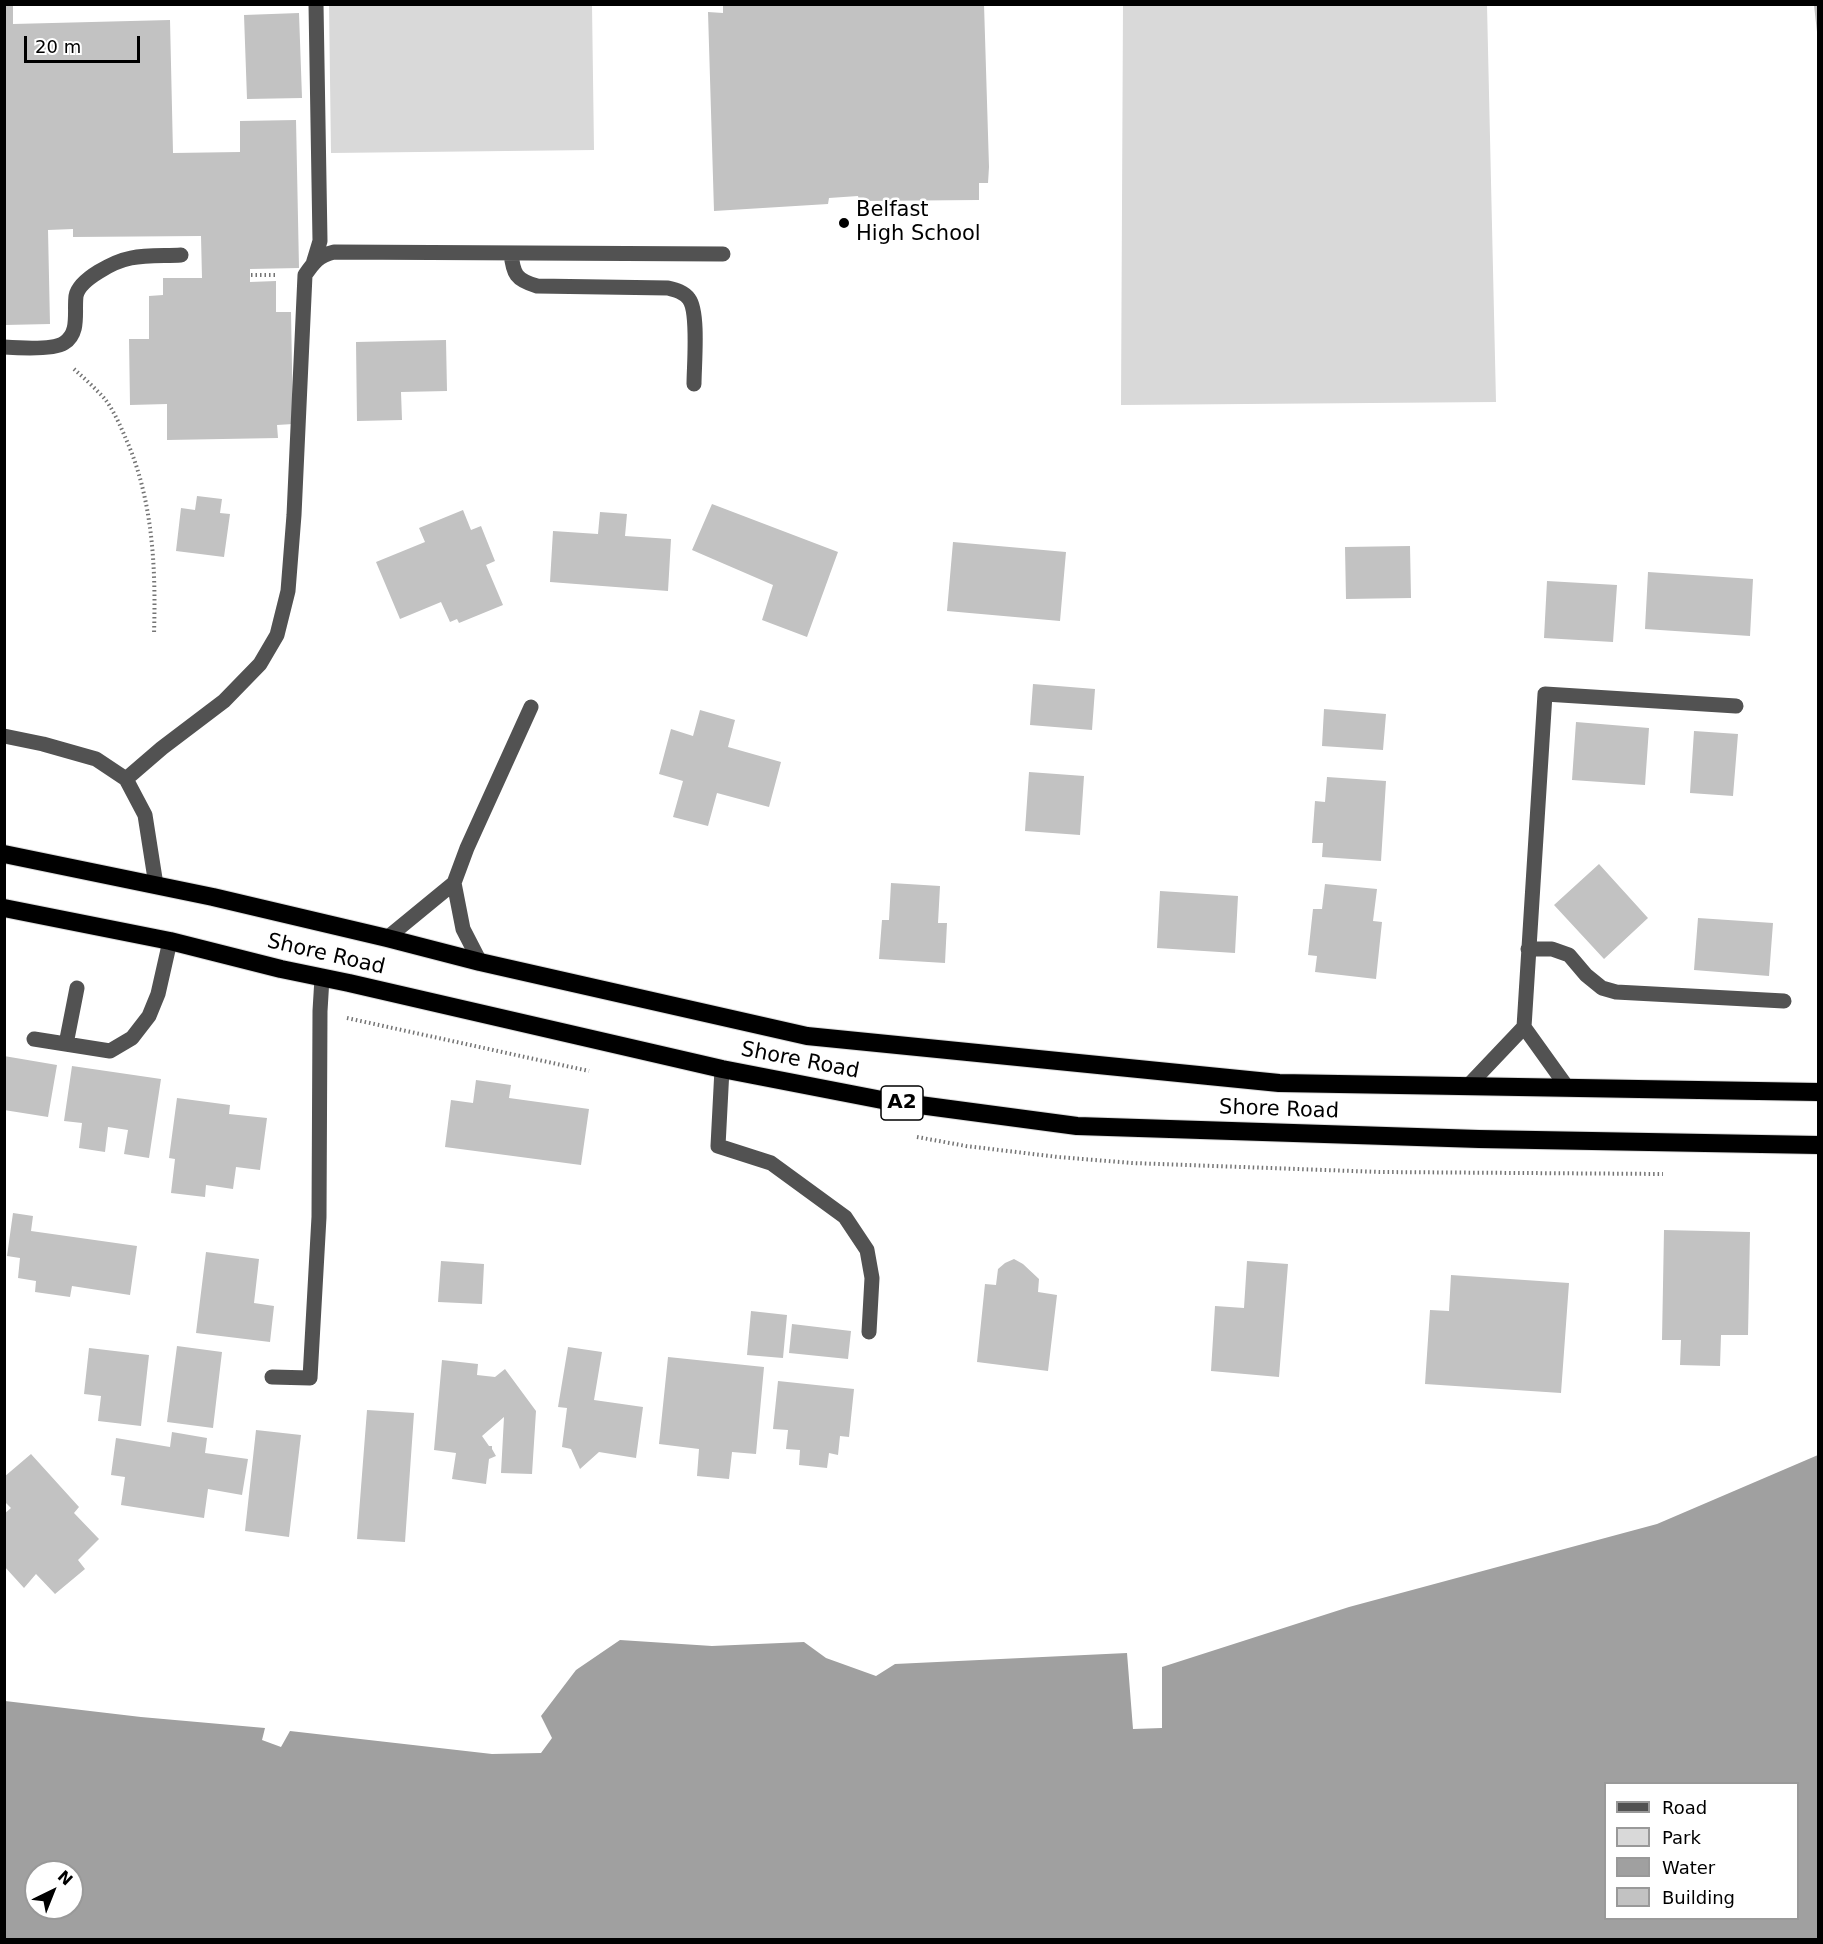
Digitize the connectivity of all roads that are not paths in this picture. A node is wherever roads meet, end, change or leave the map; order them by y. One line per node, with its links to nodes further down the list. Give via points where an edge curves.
1 (316, 4): 5 (street, via 320,241)
2 (511, 253): 3 (street); 5 (street, via 334,252 322,255); 7 (street, via 517,276 537,286 680,291 689,299 694,312)
3 (723, 254)
4 (181, 255): 6 (street, via 130,258 89,279 76,294 77,321 64,343 44,348)
5 (313, 264): 11 (street, via 305,276 294,515 288,591 278,635 260,664 224,701)
6 (4, 347)
7 (694, 384)
8 (1736, 706): 18 (street, via 1545,694)
9 (531, 707): 13 (street)
10 (4, 736): 11 (street, via 96,759)
11 (126, 779): 14 (street, via 145,815)
12 (4, 854): 14 (highway, Shore Road)
13 (454, 883): 16 (street); 19 (street, via 463,929)
14 (156, 885): 16 (highway, Shore Road)
15 (4, 908): 17 (highway, Shore Road / A2)
16 (387, 938): 19 (highway, Shore Road)
17 (170, 941): 20 (highway, Shore Road / A2); 25 (street, via 158,994 149,1016 132,1038 110,1051)
18 (1528, 948): 22 (street, via 1552,949 1569,955 1602,988 1616,992); 23 (street)
19 (480, 962): 27 (highway, Shore Road, via 807,1036 1280,1083)
20 (322, 978): 26 (highway, Shore Road / A2); 32 (street, via 320,1217 310,1377)
21 (77, 988): 25 (street)
22 (1784, 1001)
23 (1524, 1027): 27 (street); 28 (street)
24 (34, 1039): 25 (street)
25 (66, 1044)
26 (723, 1069): 30 (highway, Shore Road / A2, via 882,1100 1077,1126); 31 (street, via 718,1146 771,1163 845,1217 867,1250 872,1278)
27 (1468, 1086): 28 (highway, Shore Road)
28 (1567, 1087): 29 (highway, Shore Road)
29 (1818, 1092)
30 (1818, 1145)
31 (869, 1332)
32 (272, 1377)

